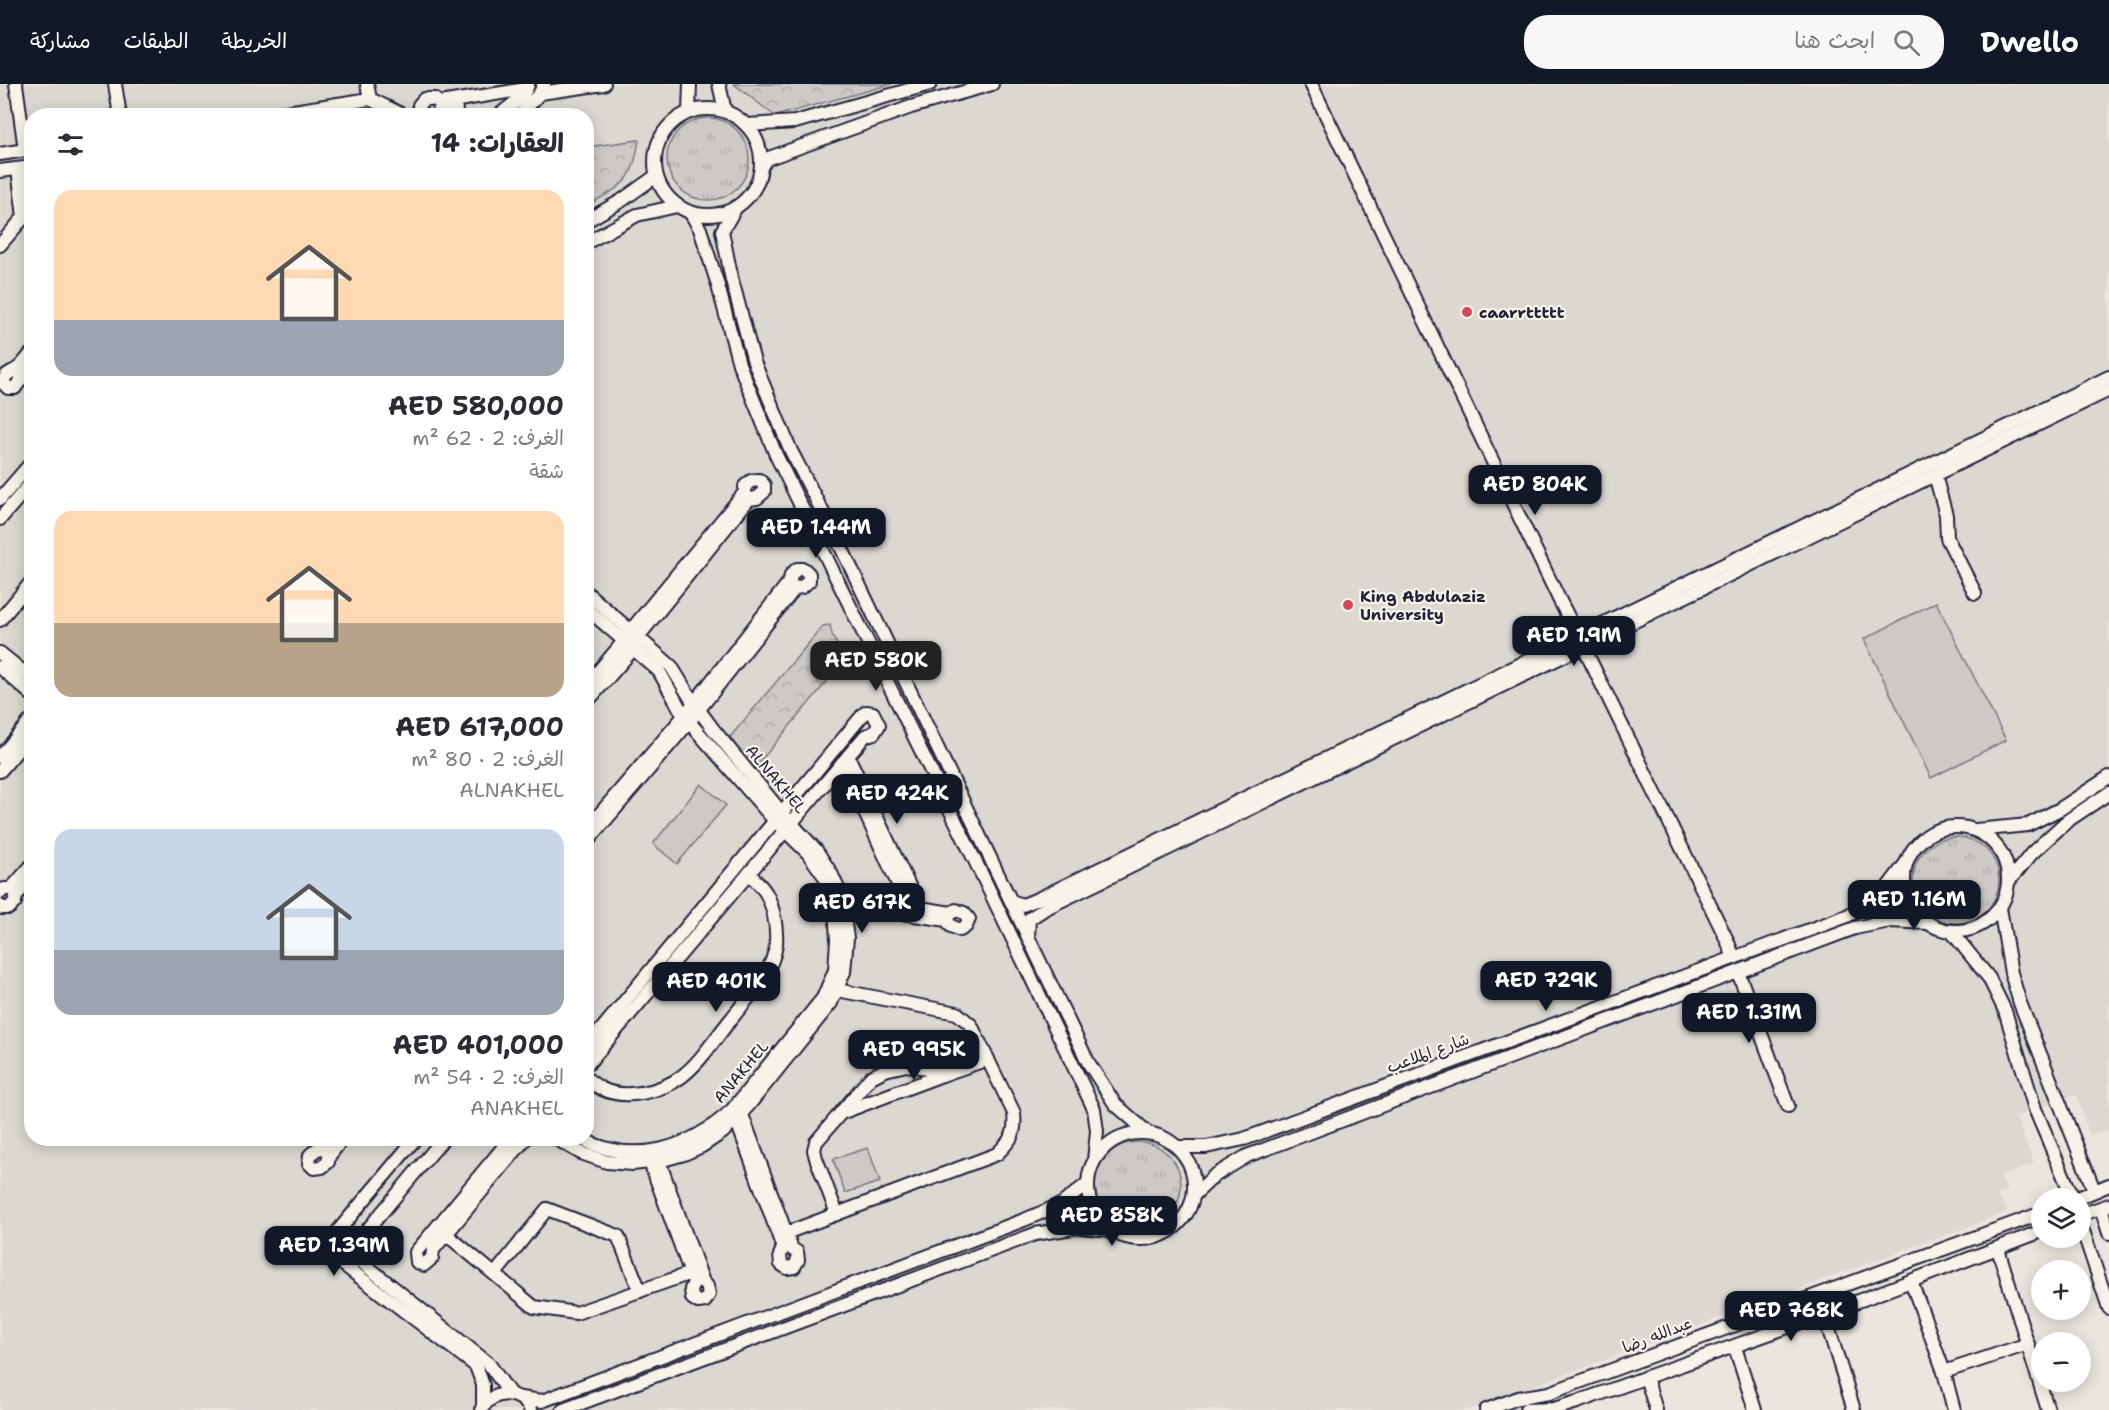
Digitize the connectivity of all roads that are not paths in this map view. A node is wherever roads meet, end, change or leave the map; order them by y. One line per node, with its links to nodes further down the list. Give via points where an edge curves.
1 (16, 84): 26 (street)
2 (115, 84): 13 (street)
3 (367, 84): 12 (street)
4 (604, 84): 10 (street)
5 (690, 84): 21 (street)
6 (719, 84): 20 (street)
7 (930, 84): 22 (street)
8 (992, 84): 24 (street, via 911,107)
9 (1311, 84): 55 (street)
10 (542, 89): 19 (street)
11 (525, 90): 16 (street, via 440,104 424,99); 17 (street); 18 (street)
12 (370, 99): 14 (street); 15 (street)
13 (119, 108)
14 (312, 108)
15 (389, 108)
16 (420, 108)
17 (454, 108)
18 (506, 108)
19 (526, 108)
20 (725, 111): 21 (street, via 713,108); 23 (street)
21 (689, 112): 28 (street, via 672,122 660,138 654,157)
22 (804, 116): 23 (street, via 795,122); 24 (street)
23 (747, 125): 27 (street, via 761,152)
24 (814, 146): 27 (street, via 766,159)
25 (0, 154): 26 (street)
26 (22, 161): 35 (street, via 24,217)
27 (761, 167): 30 (street, via 754,190)
28 (656, 176): 29 (street, via 664,193); 32 (street)
29 (677, 206): 31 (street); 34 (street, via 637,215)
30 (736, 207): 31 (street, via 714,215); 83 (street, via 722,231 754,362 791,452 843,551)
31 (690, 212): 111 (street, via 700,229 739,364 776,455 1094,1109)
32 (594, 216)
33 (24, 228): 36 (street)
34 (594, 239)
35 (0, 245)
36 (0, 256)
37 (24, 362): 38 (street, via 4,378 3,384 15,387)
38 (24, 374)
39 (2109, 377): 41 (street)
40 (2109, 390): 41 (street)
41 (2043, 416): 43 (street); 55 (street)
42 (24, 471): 45 (street)
43 (1935, 475): 49 (street, via 1946,514 1947,538); 55 (street)
44 (24, 491): 46 (street)
45 (0, 499)
46 (0, 519)
47 (24, 580): 51 (street)
48 (24, 591): 53 (street)
49 (1975, 593)
50 (594, 600): 54 (street, ALNAKHEL)
51 (0, 609)
52 (594, 613): 54 (street)
53 (0, 620)
54 (632, 639): 54 (street, via 749,499 764,492 759,480 745,486 745,492); 59 (street); 61 (street); 62 (street, ALNAKHEL, via 671,666); 63 (street, via 659,671)
55 (1581, 641): 83 (street, via 1040,898 1023,905); 89 (street, via 1046,908 1029,920); 90 (street)
56 (0, 652): 58 (street)
57 (0, 667): 60 (street)
58 (24, 672)
59 (594, 678)
60 (24, 688)
61 (594, 692)
62 (696, 706): 62 (street, via 795,588 809,581 804,569 791,575); 63 (street); 71 (street, ALNAKHEL)
63 (687, 719): 71 (street); 72 (street); 75 (street)
64 (24, 728): 66 (street)
65 (24, 742): 68 (street)
66 (0, 757)
67 (845, 760): 71 (street, via 879,725 873,713 866,712 861,717); 73 (street); 85 (street)
68 (0, 771)
69 (2109, 777): 74 (street, via 2028,825)
70 (2109, 793): 79 (street, via 2067,821)
71 (778, 817): 73 (street, ALNAKHEL); 93 (street)
72 (594, 821)
73 (789, 827): 77 (street); 82 (street, ALNAKHEL, via 826,865); 102 (street, ANAKHEL, via 825,877 835,907 835,970 823,999 716,1125 676,1146 650,1152 614,1151)
74 (1976, 830): 76 (street, via 1942,829 1926,836); 79 (street, via 2001,851)
75 (594, 833)
76 (1906, 863): 87 (street, via 1907,897 1915,912); 90 (street, شارع الملاعب, via 1881,896 1847,916)
77 (749, 873): 94 (street); 97 (street, via 766,894 775,919 776,945 759,985 681,1077 642,1093 620,1094)
78 (24, 874): 81 (street, via 11,889)
79 (2009, 881): 86 (street)
80 (24, 886): 84 (street, via 9,908)
81 (0, 893)
82 (842, 900): 85 (street); 85 (street, via 947,920 960,930 969,919 956,910 951,913); 92 (street, ALNAKHEL, via 847,938 844,972)
83 (1011, 901): 89 (street)
84 (0, 906)
85 (913, 907)
86 (2000, 908): 88 (street, via 1979,927); 116 (street, via 2020,1003)
87 (1928, 923): 88 (street); 91 (street, شارع الملاعب, via 1890,921 1855,928)
88 (1951, 931): 115 (street, via 1989,978 2004,1011 2035,1109)
89 (1028, 937): 101 (street, via 1088,1062 1115,1104)
90 (1734, 958): 110 (street, شارع الملاعب, via 1244,1139 1206,1147)
91 (1738, 972): 98 (street); 118 (street, شارع الملاعب, via 1247,1156 1214,1176)
92 (837, 990): 95 (street, via 957,1013 971,1024); 99 (street, ALNAKHEL, via 831,1004)
93 (594, 1038)
94 (594, 1057)
95 (988, 1059): 96 (street); 120 (street, via 1015,1120 1007,1144 998,1154)
96 (942, 1075): 100 (street); 100 (street, via 906,1065 885,1071 871,1077)
97 (594, 1084)
98 (1788, 1106)
99 (738, 1115): 112 (street, ALNAKHEL, via 723,1132 702,1146); 123 (street); 123 (street, via 783,1248 781,1264 788,1268 798,1260)
100 (837, 1115): 120 (street, via 814,1150)
101 (1148, 1133): 110 (street); 111 (street, via 1117,1138)
102 (594, 1143)
103 (326, 1146): 104 (street, via 310,1155 309,1162 314,1168 328,1162)
104 (337, 1146)
105 (409, 1146): 143 (street, via 323,1249 476,1366 483,1385)
106 (437, 1146): 140 (street, via 349,1252 489,1364)
107 (504, 1146): 125 (street, via 416,1252 417,1262 424,1265 432,1258 433,1250)
108 (519, 1146): 125 (street)
109 (569, 1146): 112 (street, ALNAKHEL, via 607,1162)
110 (1179, 1147): 118 (street, via 1195,1178)
111 (1094, 1160): 113 (street)
112 (654, 1161): 129 (street); 129 (street, via 703,1282 708,1286 705,1300 698,1302 692,1298 694,1282)
113 (1087, 1184): 122 (street, via 1098,1218); 140 (street, via 1062,1204 1024,1220 542,1401)
114 (2109, 1185): 116 (street)
115 (2069, 1188)
116 (2094, 1190): 117 (street)
117 (2091, 1192)
118 (1194, 1195): 122 (street, via 1177,1226 1162,1235 1145,1240 1127,1238)
119 (2105, 1206): 124 (street)
120 (837, 1214): 123 (street)
121 (2031, 1217): 139 (street, عبدالله رضا)
122 (1111, 1230): 146 (street, via 1079,1227 1035,1234)
123 (786, 1233)
124 (2109, 1233)
125 (446, 1234): 130 (street)
126 (2031, 1236): 128 (street)
127 (2089, 1248): 133 (street)
128 (1998, 1249): 131 (street); 135 (street)
129 (690, 1273): 132 (street)
130 (495, 1274): 132 (street, via 534,1307 576,1313); 132 (street, via 547,1209 618,1236)
131 (1911, 1281): 134 (street); 137 (street)
132 (640, 1291)
133 (2109, 1308)
134 (1824, 1314): 136 (street); 151 (street)
135 (2028, 1344): 137 (street); 153 (street)
136 (1735, 1347): 138 (street); 150 (street)
137 (1944, 1372): 152 (street)
138 (1646, 1377): 142 (street); 144 (street)
139 (1549, 1393): 141 (street, عبدالله رضا); 144 (street)
140 (516, 1396): 143 (street, via 492,1397); 145 (street)
141 (1518, 1398): 147 (street, عبدالله رضا); 148 (street)
142 (1654, 1404): 149 (street)
143 (482, 1408)
144 (1554, 1409): 148 (street)
145 (531, 1410)
146 (563, 1410)
147 (1486, 1410)
148 (1529, 1410)
149 (1648, 1410)
150 (1755, 1410)
151 (1854, 1410)
152 (1954, 1410)
153 (2048, 1410)

